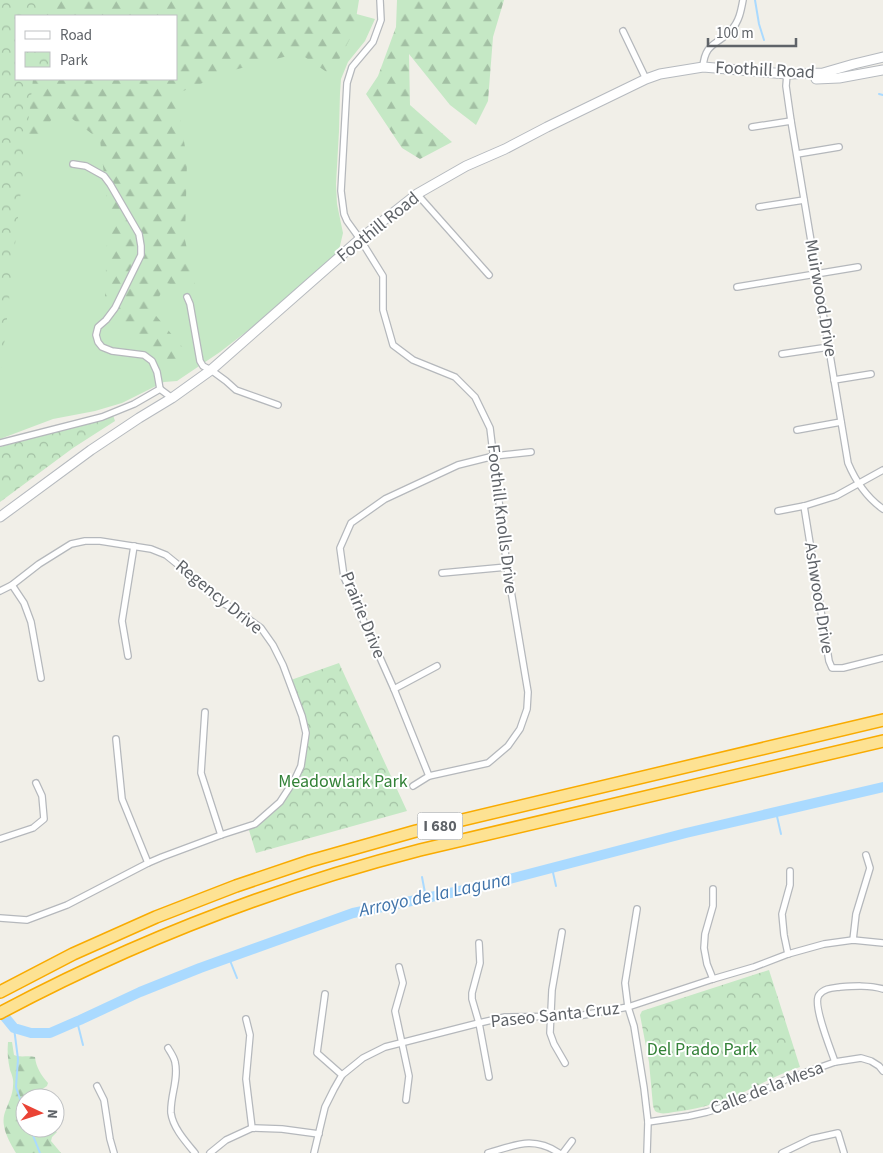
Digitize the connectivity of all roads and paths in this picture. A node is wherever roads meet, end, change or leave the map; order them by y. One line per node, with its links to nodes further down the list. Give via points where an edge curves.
1 (380, 0): 17 (street, Foothill Knolls Drive, via 381,20 373,42 352,67 346,83 344,214)
2 (743, 0): 5 (street, via 737,22 710,47)
3 (623, 31): 8 (street)
4 (883, 57): 7 (main road, Foothill Road, via 823,73)
5 (703, 67): 7 (main road, Foothill Road); 8 (main road, Foothill Road)
6 (883, 70): 7 (main road, Foothill Road, via 839,78)
7 (786, 77): 8 (main road, Foothill Road, via 691,72); 9 (street, Muirwood Drive)
8 (646, 79): 14 (main road, Foothill Road, via 466,166)
9 (791, 121): 10 (street); 12 (street, Muirwood Drive)
10 (752, 127)
11 (839, 147): 12 (street)
12 (797, 154): 15 (street, Muirwood Drive)
13 (73, 164): 28 (street, via 86,166 104,176 138,234 141,246 141,256 115,308 98,327 98,342 112,352 144,355 152,360)
14 (417, 194): 17 (main road, Foothill Road); 20 (street)
15 (804, 200): 16 (street); 19 (street, Muirwood Drive)
16 (759, 207)
17 (360, 239): 25 (main road, Foothill Road); 36 (street, Foothill Knolls Drive, via 383,276 383,310 393,345 413,360 456,377 475,397 490,428)
18 (858, 267): 19 (street)
19 (817, 274): 21 (street); 23 (street, Muirwood Drive)
20 (489, 275)
21 (737, 287)
22 (187, 297): 25 (street, via 200,361)
23 (829, 347): 24 (street); 27 (street, Muirwood Drive)
24 (782, 354)
25 (212, 370): 29 (main road, Foothill Road); 30 (street, via 236,390)
26 (871, 374): 27 (street)
27 (834, 380): 32 (street, Muirwood Drive)
28 (160, 389): 29 (street); 34 (street, via 102,417)
29 (172, 398): 31 (main road, Foothill Road)
30 (278, 406)
31 (139, 418): 41 (main road, Foothill Road, via 88,446); 43 (main road, Foothill Road)
32 (841, 422): 33 (street); 38 (street, Muirwood Drive, via 848,463)
33 (797, 430)
34 (0, 443)
35 (531, 452): 36 (street, Prairie Drive)
36 (494, 456): 45 (street, Foothill Knolls Drive); 53 (street, Prairie Drive, via 458,465 385,499 351,523 340,548 344,576)
37 (883, 470): 38 (street)
38 (858, 484): 39 (street, via 836,496); 40 (street, Muirwood Drive)
39 (804, 506): 42 (street); 50 (street, Ashwood Drive, via 832,668)
40 (883, 509)
41 (0, 511)
42 (778, 511)
43 (0, 517)
44 (134, 546): 47 (street, Regency Drive, via 100,541 71,544); 49 (street, via 122,621); 61 (street, Regency Drive, via 166,555 216,599 261,628 283,665 302,716 306,733 296,779 280,802 255,824)
45 (507, 567): 46 (street); 58 (street, Foothill Knolls Drive, via 528,692 527,709 520,729 508,746 488,763)
46 (442, 573)
47 (12, 585): 48 (street, Regency Drive); 52 (street, via 31,622)
48 (0, 592)
49 (128, 656)
50 (883, 658)
51 (437, 666): 53 (street)
52 (41, 678)
53 (394, 689): 58 (street, Prairie Drive)
54 (205, 712): 61 (street, via 201,773)
55 (883, 720): 77 (highway, I 680, via 416,831 310,861 156,917 73,954)
56 (116, 738): 64 (street, via 122,799)
57 (883, 741): 80 (highway, I 680, via 350,869 172,931 89,967)
58 (429, 776): 60 (street, Foothill Knolls Drive)
59 (36, 783): 62 (street, via 42,796 44,819 33,828)
60 (413, 786)
61 (221, 835): 64 (street, Regency Drive)
62 (0, 839)
63 (866, 855): 70 (street, via 870,868 856,914)
64 (148, 863): 68 (street, Regency Drive, via 67,905 27,920)
65 (790, 871): 73 (street, via 790,885 782,914)
66 (713, 889): 75 (street, via 713,906 704,948)
67 (637, 909): 79 (street, via 625,983)
68 (0, 918)
69 (562, 932): 81 (street)
70 (853, 940): 72 (street, Paseo Santa Cruz); 73 (street, Paseo Santa Cruz)
71 (479, 943): 83 (street, via 480,963 472,999)
72 (883, 943)
73 (788, 954): 75 (street, Paseo Santa Cruz)
74 (399, 967): 84 (street, via 403,983 395,1011)
75 (713, 979): 79 (street, Paseo Santa Cruz)
76 (883, 989): 86 (street, via 854,986 824,990 819,994 817,1010)
77 (0, 992)
78 (325, 994): 89 (street, via 318,1052)
79 (628, 1007): 81 (street, Paseo Santa Cruz, via 578,1016); 93 (street, via 639,1054)
80 (0, 1012)
81 (550, 1016): 83 (street, Paseo Santa Cruz, via 505,1017); 87 (street, via 550,1033)
82 (246, 1019): 94 (street, via 250,1035 246,1079)
83 (479, 1023): 84 (street, Paseo Santa Cruz); 90 (street)
84 (401, 1043): 89 (street, Paseo Santa Cruz, via 363,1058); 92 (street, via 409,1076)
85 (168, 1048): 98 (street, via 176,1068 172,1116)
86 (835, 1062): 88 (street, Calle de la Mesa, via 860,1058 871,1061); 93 (street, Calle de la Mesa, via 787,1079 737,1103 689,1116)
87 (565, 1063)
88 (883, 1071)
89 (342, 1075): 95 (street, Paseo Santa Cruz, via 325,1107)
90 (489, 1077)
91 (98, 1086): 97 (street, via 104,1100)
92 (406, 1100)
93 (648, 1122): 104 (street)
94 (252, 1128): 95 (street); 99 (street, via 226,1140)
95 (319, 1134): 100 (street, Paseo Santa Cruz)
96 (572, 1141): 103 (street)
97 (114, 1153)
98 (195, 1153)
99 (210, 1153)
100 (314, 1153)
101 (488, 1153): 102 (street, via 527,1142 543,1144)
102 (559, 1153)
103 (563, 1153)
104 (647, 1153)
105 (782, 1153): 106 (street, via 811,1139 838,1133)
106 (844, 1153)

